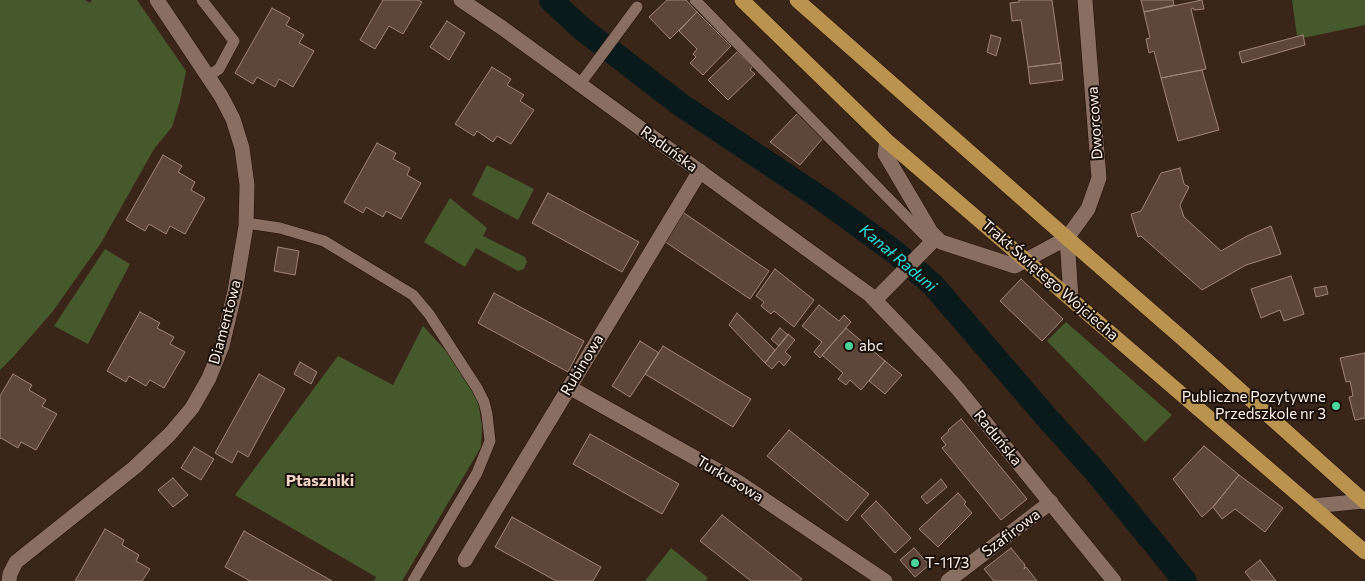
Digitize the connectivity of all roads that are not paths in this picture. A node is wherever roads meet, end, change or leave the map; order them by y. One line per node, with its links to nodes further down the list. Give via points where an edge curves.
1 (157, 0): 10 (street, Diamentowa)
2 (202, 0): 10 (lane, via 234,41 219,69)
3 (461, 0): 11 (street, Raduńska)
4 (695, 0): 16 (lane)
5 (742, 0): 12 (main road, Trakt Świętego Wojciecha)
6 (797, 0): 8 (main road)
7 (1085, 0): 15 (street, Dworcowa, via 1099,178 1088,209)
8 (812, 6): 15 (main road)
9 (637, 7): 11 (lane)
10 (208, 76): 14 (street, Diamentowa, via 232,119 242,148 247,185)
11 (580, 84): 13 (street, Raduńska)
12 (887, 141): 16 (street, via 884,154 931,232); 17 (main road, Trakt Świętego Wojciecha)
13 (700, 171): 19 (street, Raduńska); 20 (street, Rubinowa)
14 (246, 223): 26 (street, Diamentowa, via 222,346 192,408 135,467 16,562); 27 (lane, via 280,228 324,241 413,295 477,388 487,414 490,441 477,473)
15 (1067, 238): 17 (street, Dworcowa); 18 (street); 22 (main road)
16 (931, 243): 17 (street, via 941,242 1015,266); 19 (street)
17 (1026, 260): 18 (main road, Trakt Świętego Wojciecha)
18 (1071, 298): 23 (main road, Trakt Świętego Wojciecha)
19 (875, 300): 21 (street, Raduńska, via 944,372)
20 (569, 388): 25 (street, Rubinowa); 28 (street, Turkusowa, via 738,482)
21 (1051, 502): 29 (street, Szafirowa); 30 (street, Raduńska)
22 (1365, 502): 23 (street)
23 (1312, 506): 24 (main road, Trakt Świętego Wojciecha)
24 (1365, 552)
25 (465, 560)
26 (9, 581)
27 (413, 581)
28 (885, 581)
29 (948, 581)
30 (1114, 581)

